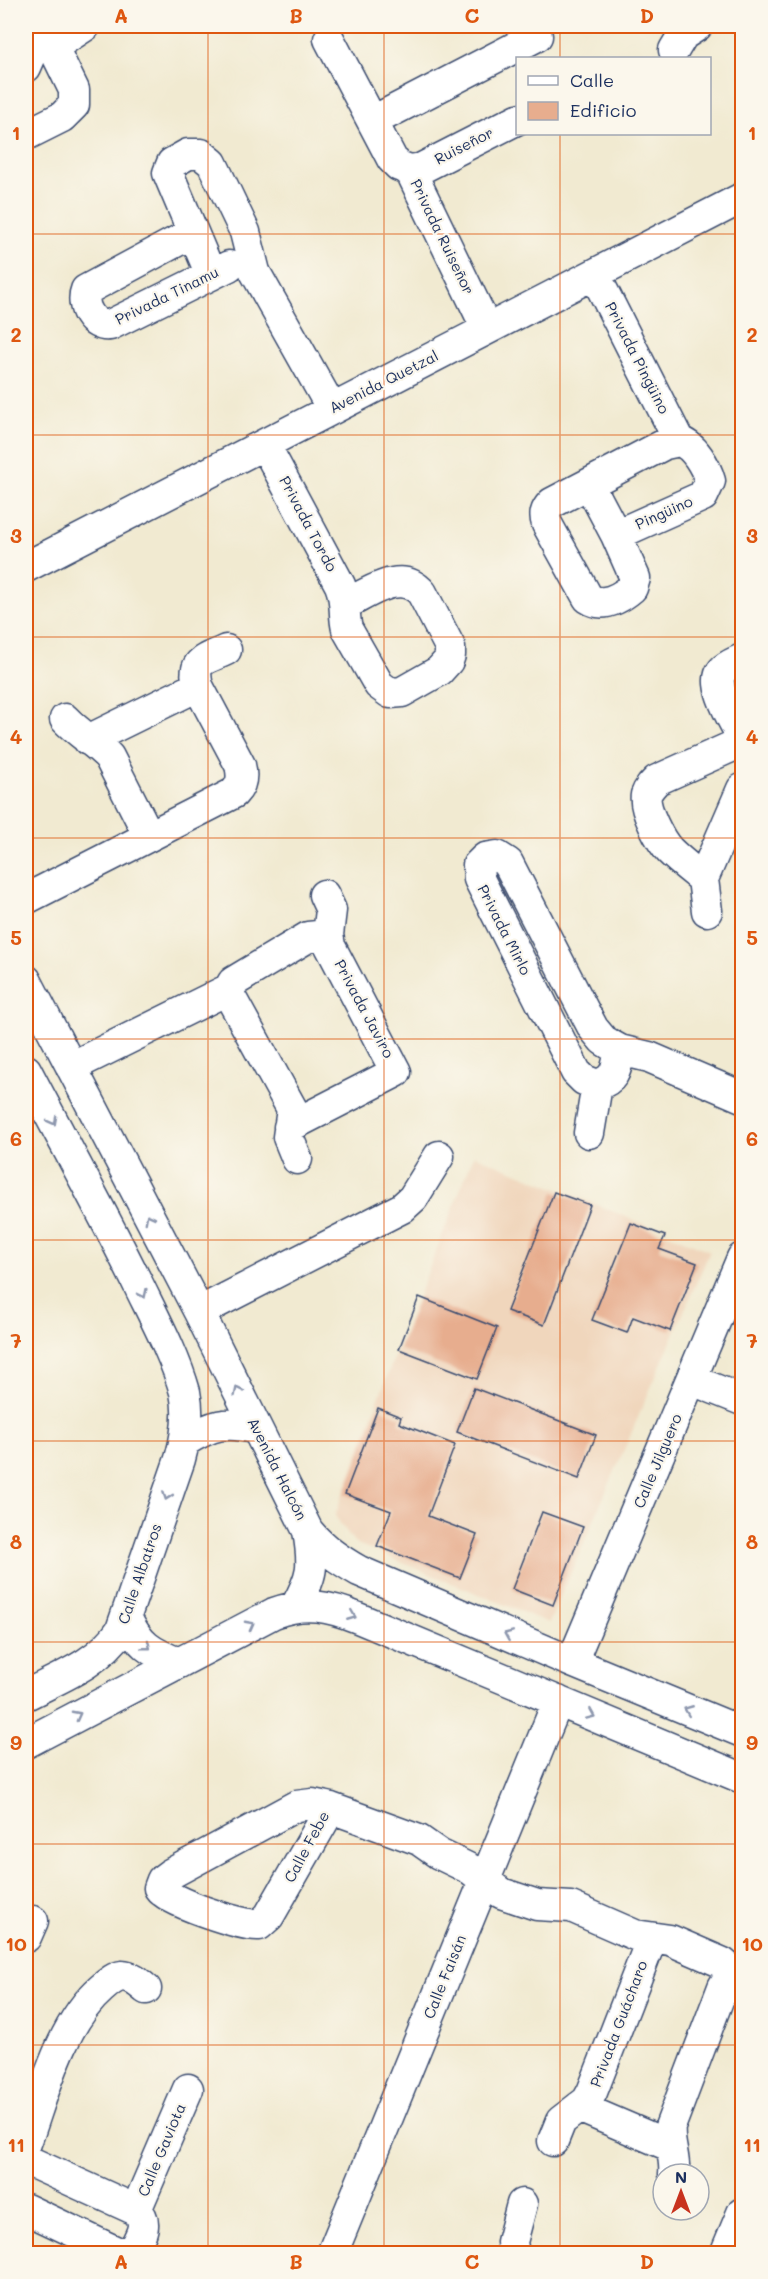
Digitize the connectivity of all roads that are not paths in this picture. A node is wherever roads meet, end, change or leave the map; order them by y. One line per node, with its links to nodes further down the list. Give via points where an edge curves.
1 (85, 26): 2 (street)
2 (45, 37): 5 (street); 8 (street, via 74,90 74,105 62,117)
3 (329, 39): 7 (street, Privada Ruiseñor)
4 (539, 40): 7 (street)
5 (26, 67)
6 (516, 120): 9 (street, Ruiseñor, via 422,168)
7 (373, 121): 9 (street, Privada Ruiseñor, via 392,159)
8 (26, 135)
9 (410, 170): 15 (street, Privada Ruiseñor)
10 (742, 198): 14 (street, Avenida Quetzal)
11 (192, 233): 12 (street, via 168,172 178,159 201,154 212,163 245,232); 13 (street); 13 (street, Privada Tinamu, via 90,286 84,301 94,322 110,325)
12 (250, 255): 13 (street, Privada Tinamu); 16 (street, via 255,272)
13 (211, 275)
14 (595, 275): 15 (street, Avenida Quetzal); 17 (street, Privada Pingüino)
15 (487, 329): 16 (street, Avenida Quetzal)
16 (332, 409): 18 (street, Avenida Quetzal)
17 (679, 441): 19 (street, via 665,444); 20 (street, Privada Pingüino, via 690,447 707,473)
18 (266, 445): 22 (street, Avenida Quetzal); 23 (street, Privada Tordo, via 340,585)
19 (589, 484): 21 (street); 21 (street, via 552,503 545,512 588,598 596,603 606,603 634,584 634,574)
20 (709, 486): 21 (street, Pingüino, via 703,496)
21 (616, 535)
22 (26, 567)
23 (346, 604)
24 (226, 650): 26 (street, via 196,667)
25 (742, 659): 29 (street, via 722,671 718,682)
26 (198, 686): 28 (street); 31 (street, via 240,765 240,787)
27 (65, 719): 28 (street)
28 (88, 740): 31 (street, via 109,757)
29 (742, 740): 32 (street, via 657,780 646,795 648,812 664,843)
30 (742, 789): 32 (street)
31 (149, 836): 34 (street)
32 (703, 879): 35 (street)
33 (324, 896): 36 (street, Privada Javiro, via 331,910)
34 (26, 899)
35 (707, 911)
36 (328, 935): 38 (street, via 308,938 233,982); 44 (street, Privada Javiro, via 330,946 396,1072)
37 (26, 980): 40 (street, Avenida Halcón)
38 (229, 989): 40 (street); 44 (street, via 292,1109)
39 (620, 1050): 42 (street, via 614,1074); 42 (street, Privada Mirlo, via 593,1028 508,863 497,856 485,858 478,865 479,879 576,1072); 43 (street, Privada Mirlo, via 649,1057)
40 (71, 1068): 49 (street, Avenida Halcón, one-way to 40)
41 (26, 1070): 53 (street, one-way to 53, via 157,1322 185,1392)
42 (597, 1084): 45 (street)
43 (742, 1097)
44 (289, 1127): 47 (street, via 288,1137)
45 (589, 1133)
46 (440, 1156): 49 (street, via 402,1208)
47 (297, 1159)
48 (742, 1258): 50 (street, Calle Jilguero)
49 (199, 1312): 52 (street, Avenida Halcón, one-way to 49)
50 (692, 1380): 51 (street); 57 (street, Calle Jilguero)
51 (742, 1400)
52 (256, 1429): 53 (street, via 214,1426); 54 (street, Avenida Halcón)
53 (185, 1440): 56 (street, Calle Albatros, one-way to 56)
54 (308, 1531): 55 (street, via 312,1567 309,1583); 57 (street, Avenida Halcón, one-way to 54, via 359,1571 325,1549)
55 (296, 1606): 58 (street, one-way to 55, via 274,1613); 60 (street, one-way to 60, via 336,1609)
56 (126, 1617): 58 (street, one-way to 58, via 141,1643); 59 (street, Calle Albatros, via 113,1642 102,1653)
57 (572, 1662): 61 (street, Avenida Halcón, one-way to 57)
58 (179, 1663): 62 (street, one-way to 58)
59 (26, 1695)
60 (558, 1701): 63 (street, one-way to 63); 65 (street, Calle Faisán)
61 (742, 1732)
62 (26, 1743)
63 (742, 1778)
64 (331, 1808): 64 (street, Calle Febe, via 296,1806 170,1874 159,1888 170,1898 242,1923 259,1925 269,1916); 65 (street, via 426,1843)
65 (484, 1881): 66 (street, via 523,1902 572,1907 635,1935); 80 (street, Calle Faisán)
66 (652, 1938): 67 (street, via 670,1940); 70 (street, Privada Guácharo, via 592,2092)
67 (738, 1970): 74 (street, via 723,1987 670,2127)
68 (146, 1989): 72 (street, via 132,1978 119,1976 83,2008 66,2035)
69 (188, 2089): 77 (street, Calle Gaviota)
70 (579, 2107): 71 (street, Privada Guácharo, via 561,2121); 74 (street)
71 (553, 2141)
72 (26, 2144)
73 (26, 2160): 77 (street, Calle Gaviota)
74 (672, 2160)
75 (522, 2204): 81 (street)
76 (26, 2209): 79 (street, Calle Gaviota)
77 (136, 2210): 79 (street, Calle Gaviota, via 143,2220 141,2234 133,2250)
78 (742, 2213): 82 (street)
79 (119, 2253)
80 (332, 2253)
81 (514, 2253)
82 (726, 2253)

